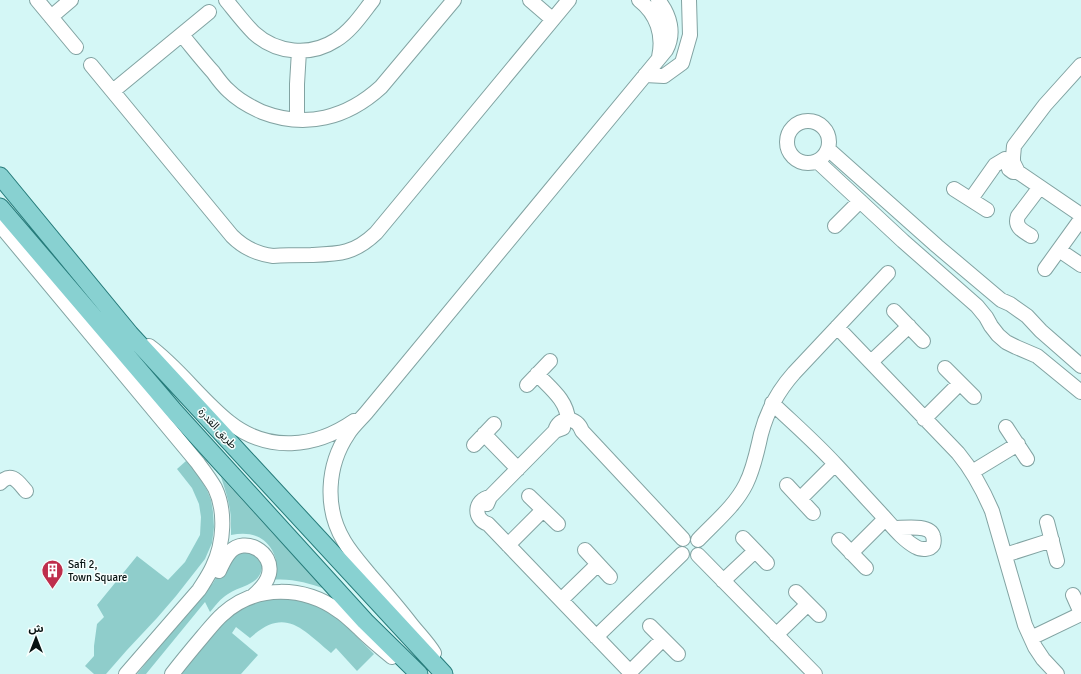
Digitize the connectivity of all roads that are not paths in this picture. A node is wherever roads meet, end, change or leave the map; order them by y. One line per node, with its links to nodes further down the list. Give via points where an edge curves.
1 (37, 0): 12 (street)
2 (71, 0): 12 (street)
3 (226, 0): 16 (street, via 263,40 286,50)
4 (373, 0): 16 (street, via 347,32 336,40 312,50)
5 (454, 0): 22 (street, via 372,96 339,114 314,120)
6 (530, 0): 13 (street)
7 (569, 0): 13 (street)
8 (639, 0): 17 (street, via 646,5 658,26 661,43)
9 (658, 0): 17 (street, via 668,17 671,34 666,50)
10 (689, 0): 20 (street, via 690,35 682,63 664,76)
11 (209, 12): 14 (street)
12 (51, 17): 15 (street)
13 (552, 19): 21 (street, via 376,233 353,250 334,254 273,256 258,253 244,246 232,236)
14 (182, 35): 21 (street); 22 (street, via 228,91 237,98 268,114)
15 (76, 47)
16 (298, 51): 22 (street)
17 (658, 59): 20 (street)
18 (92, 65): 21 (street)
19 (1081, 65): 23 (street)
20 (645, 75): 63 (street)
21 (113, 91)
22 (297, 120)
23 (1014, 146): 25 (street, via 1008,151); 27 (street, via 1013,157)
24 (828, 149): 26 (street); 26 (street, via 828,136 816,123 803,122 792,129 787,140 790,152 799,161); 44 (street)
25 (1005, 159): 27 (street, via 1007,167); 31 (street, via 994,165)
26 (817, 161): 32 (street)
27 (1018, 172): 29 (street)
28 (0, 176): 50 (main road, طريق القدرة)
29 (1040, 187): 35 (street); 39 (street, via 1017,220 1020,228)
30 (954, 189): 31 (street)
31 (971, 199): 34 (street)
32 (860, 201): 38 (street); 46 (street)
33 (0, 207): 122 (main road, طريق القدرة, via 174,412 365,621)
34 (987, 210)
35 (1081, 215)
36 (1081, 219): 40 (street)
37 (0, 225): 104 (street, via 197,462 216,489 222,522 220,544 214,565)
38 (835, 226)
39 (1031, 236)
40 (1058, 250): 41 (street); 42 (street)
41 (1081, 266)
42 (1045, 269)
43 (888, 272): 48 (street)
44 (1001, 300): 46 (street); 49 (street, via 1019,310)
45 (894, 310): 47 (street)
46 (986, 317): 52 (street, via 1006,342)
47 (909, 326): 51 (street); 54 (street)
48 (837, 327): 54 (street); 62 (street, via 788,380)
49 (1041, 331): 52 (street); 55 (street)
50 (130, 334): 63 (street, via 152,348 229,422 266,441 297,443 318,440); 118 (main road, طريق القدرة)
51 (923, 341)
52 (1026, 351): 60 (street, via 1042,360)
53 (550, 361): 57 (street)
54 (871, 362): 64 (street)
55 (1081, 366)
56 (945, 368): 58 (street)
57 (537, 374): 59 (street); 65 (street, via 562,401)
58 (960, 383): 61 (street); 64 (street)
59 (527, 385)
60 (1081, 392)
61 (974, 398)
62 (772, 404): 74 (street); 88 (street, via 764,424 754,465 742,490 730,508)
63 (366, 413): 118 (street, via 349,432 336,458 330,486 333,514 343,540 351,552 432,650)
64 (924, 419): 76 (street, via 958,453)
65 (568, 420): 68 (street, via 558,424); 69 (street, via 575,422)
66 (494, 424): 70 (street)
67 (1006, 427): 71 (street)
68 (554, 431): 69 (street, via 563,428); 75 (street)
69 (582, 431): 87 (street)
70 (484, 434): 72 (street); 75 (street)
71 (1018, 444): 73 (street); 76 (street)
72 (474, 445)
73 (1027, 459)
74 (835, 464): 81 (street); 94 (street, via 890,524)
75 (518, 469): 91 (street, via 490,497 480,502 477,510 482,521)
76 (972, 472): 97 (street, via 992,511)
77 (0, 483): 79 (street, via 14,478)
78 (787, 486): 81 (street)
79 (26, 491)
80 (529, 496): 82 (street)
81 (800, 499): 83 (street)
82 (543, 510): 85 (street); 91 (street)
83 (813, 513)
84 (1047, 522): 90 (street)
85 (558, 524)
86 (743, 538): 93 (street)
87 (684, 539): 88 (street, via 693,536); 95 (street, via 680,548)
88 (698, 540): 96 (street, via 702,547)
89 (839, 540): 94 (street)
90 (1052, 540): 97 (street); 98 (street)
91 (508, 545): 108 (street)
92 (585, 550): 100 (street)
93 (755, 551): 99 (street); 103 (street)
94 (851, 552): 101 (street)
95 (682, 554): 96 (street, via 690,558); 114 (street)
96 (698, 555): 103 (street)
97 (1004, 555): 115 (street, via 1021,614)
98 (1057, 560)
99 (767, 563)
100 (598, 564): 102 (street); 108 (street)
101 (866, 568)
102 (610, 577)
103 (723, 581): 113 (street)
104 (197, 592): 107 (street, via 210,585 230,552 238,546 249,545 263,553 269,567 263,586); 120 (street)
105 (796, 592): 109 (street)
106 (1073, 595): 110 (street)
107 (253, 596): 121 (street, via 223,614); 122 (street, via 283,591 323,601 340,611 384,651)
108 (561, 600): 114 (street)
109 (808, 604): 111 (street); 113 (street)
110 (1081, 614): 115 (street)
111 (819, 615)
112 (650, 626): 116 (street)
113 (776, 635): 123 (street)
114 (596, 637): 119 (street)
115 (1031, 638): 124 (street, via 1043,659)
116 (663, 639): 117 (street); 119 (street)
117 (678, 654)
118 (441, 671)
119 (631, 673)
120 (126, 674)
121 (172, 674)
122 (418, 674)
123 (815, 674)
124 (1057, 674)

